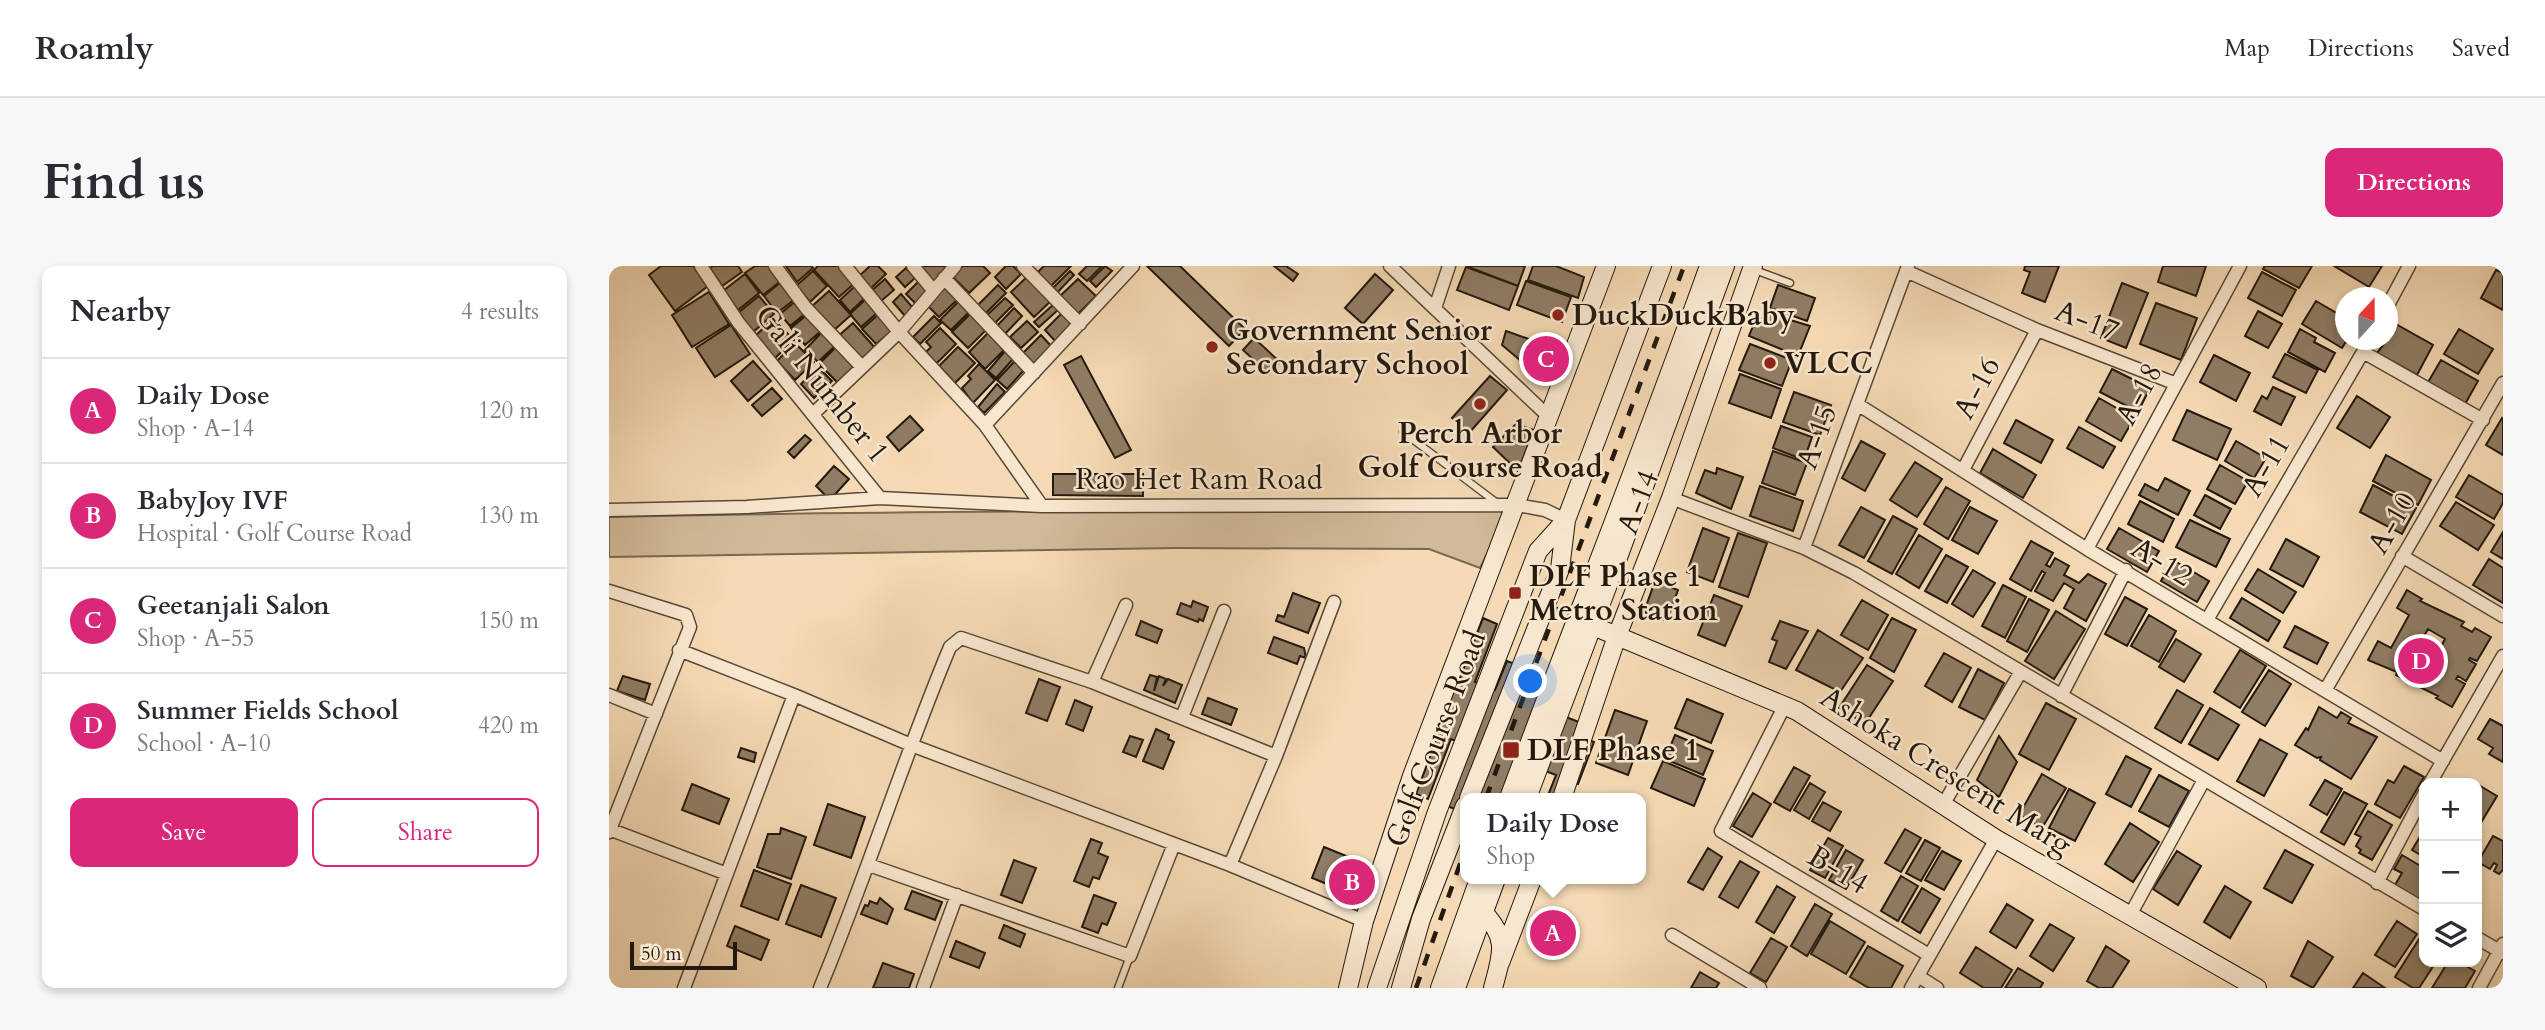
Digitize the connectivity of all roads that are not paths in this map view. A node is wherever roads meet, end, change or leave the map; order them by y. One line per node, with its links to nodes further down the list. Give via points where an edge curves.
1 (701, 266): 34 (street, Gali Number 1, via 738,322)
2 (775, 266): 29 (street, via 806,308)
3 (845, 266): 27 (street)
4 (913, 266): 23 (street)
5 (954, 266): 20 (street)
6 (1023, 266): 25 (street)
7 (1113, 266): 19 (street)
8 (1133, 266): 19 (street)
9 (1389, 266): 24 (street)
10 (1449, 266): 24 (street)
11 (1606, 266): 35 (street)
12 (1662, 266): 46 (street)
13 (1709, 266): 47 (street)
14 (1725, 266): 52 (street)
15 (2240, 266): 31 (street, A-18)
16 (2410, 266): 22 (street)
17 (1753, 268): 21 (lane); 41 (street, A-14)
18 (1907, 268): 26 (street, A-17); 33 (street, A-15)
19 (1123, 277): 25 (street)
20 (944, 278): 23 (street); 30 (street)
21 (1790, 283)
22 (2398, 288)
23 (933, 290): 27 (street)
24 (1434, 308): 35 (street)
25 (1080, 324): 30 (street)
26 (2038, 330): 31 (street, A-17); 39 (street, A-16)
27 (899, 332): 29 (street); 37 (street)
28 (2363, 352): 36 (street); 58 (street, A-11)
29 (860, 366): 34 (street)
30 (1034, 373): 37 (street)
31 (2174, 383): 49 (street, A-18)
32 (2503, 383): 36 (street, A-10)
33 (1857, 404): 39 (street, A-12); 48 (street, A-15)
34 (813, 414): 40 (street, Gali Number 1)
35 (1549, 417): 43 (street)
36 (2483, 420): 50 (street, A-10)
37 (985, 425): 44 (street)
38 (1403, 432): 42 (lane)
39 (1963, 470): 49 (street, A-12)
40 (880, 498): 44 (street, Rao Het Ram Road); 45 (street, Rao Het Ram Road)
41 (1671, 498): 48 (street); 60 (street, A-14)
42 (1499, 505): 43 (street, Rao Het Ram Road); 44 (street, Rao Het Ram Road)
43 (1517, 505): 46 (street, Rao Het Ram Road); 98 (street, via 1412,776)
44 (1042, 506)
45 (609, 510)
46 (1566, 520): 77 (street, via 1560,569); 111 (street, Golf Course Road, via 1538,551 1437,812)
47 (1607, 541): 52 (street); 78 (street)
48 (1804, 548): 63 (street, via 1910,604)
49 (2087, 549): 51 (street, A-12)
50 (2402, 556): 57 (street); 65 (street, A-10)
51 (2126, 570): 58 (street, A-12); 68 (street)
52 (1609, 582): 59 (street)
53 (609, 591): 61 (street, via 685,615 689,627)
54 (1334, 602): 73 (street)
55 (1126, 605): 64 (street)
56 (1224, 611): 71 (street)
57 (2503, 616)
58 (2207, 620): 65 (street, A-12)
59 (1593, 626): 60 (street, Ashoka Crescent Marg); 79 (street)
60 (1617, 636): 69 (street, Ashoka Crescent Marg); 80 (street, A-14)
61 (680, 650): 67 (street); 70 (street)
62 (2503, 656): 74 (street)
63 (2020, 673): 68 (street); 82 (street)
64 (1093, 682): 71 (street); 72 (street, via 961,638 950,647)
65 (2326, 690): 74 (street, A-12)
66 (609, 695): 70 (street)
67 (795, 695): 72 (street); 89 (street)
68 (2061, 696): 76 (street)
69 (1785, 705): 82 (street, Ashoka Crescent Marg); 102 (street, B-14, via 1721,831)
70 (656, 714): 84 (street)
71 (1182, 718): 73 (street)
72 (911, 745): 86 (street); 87 (street)
73 (1276, 756): 88 (street)
74 (2443, 761): 75 (street)
75 (2433, 778)
76 (2204, 780): 90 (street); 97 (street)
77 (1471, 793)
78 (1511, 793)
79 (1529, 793)
80 (1564, 793)
81 (2419, 803): 90 (street)
82 (1943, 806): 85 (street, Ashoka Crescent Marg)
83 (1460, 819): 112 (street, via 1421,919)
84 (609, 830): 89 (street)
85 (1996, 839): 97 (street, Ashoka Crescent Marg); 102 (street)
86 (1174, 844): 88 (street); 103 (street)
87 (869, 865): 94 (street); 107 (street)
88 (1230, 865): 98 (street)
89 (727, 874): 106 (street)
90 (2377, 883): 95 (street)
91 (1477, 884): 113 (street)
92 (1494, 884): 96 (street)
93 (1530, 884): 104 (street)
94 (957, 895): 103 (street); 108 (street)
95 (2419, 906)
96 (1483, 912): 104 (street, via 1498,928); 114 (street)
97 (2129, 917): 119 (street, Ashoka Crescent Marg)
98 (1364, 921): 110 (street)
99 (1672, 935): 116 (street)
100 (2482, 940): 101 (street)
101 (2502, 949): 120 (street)
102 (1929, 955): 105 (street)
103 (1130, 956): 109 (lane)
104 (1500, 963): 115 (street)
105 (1918, 976): 117 (street); 118 (street)
106 (689, 987)
107 (821, 988)
108 (923, 988)
109 (1118, 988)
110 (1348, 988)
111 (1377, 988)
112 (1401, 988)
113 (1440, 988)
114 (1457, 988)
115 (1493, 988)
116 (1760, 988)
117 (1911, 988)
118 (1937, 988)
119 (2257, 988)
120 (2479, 988)

